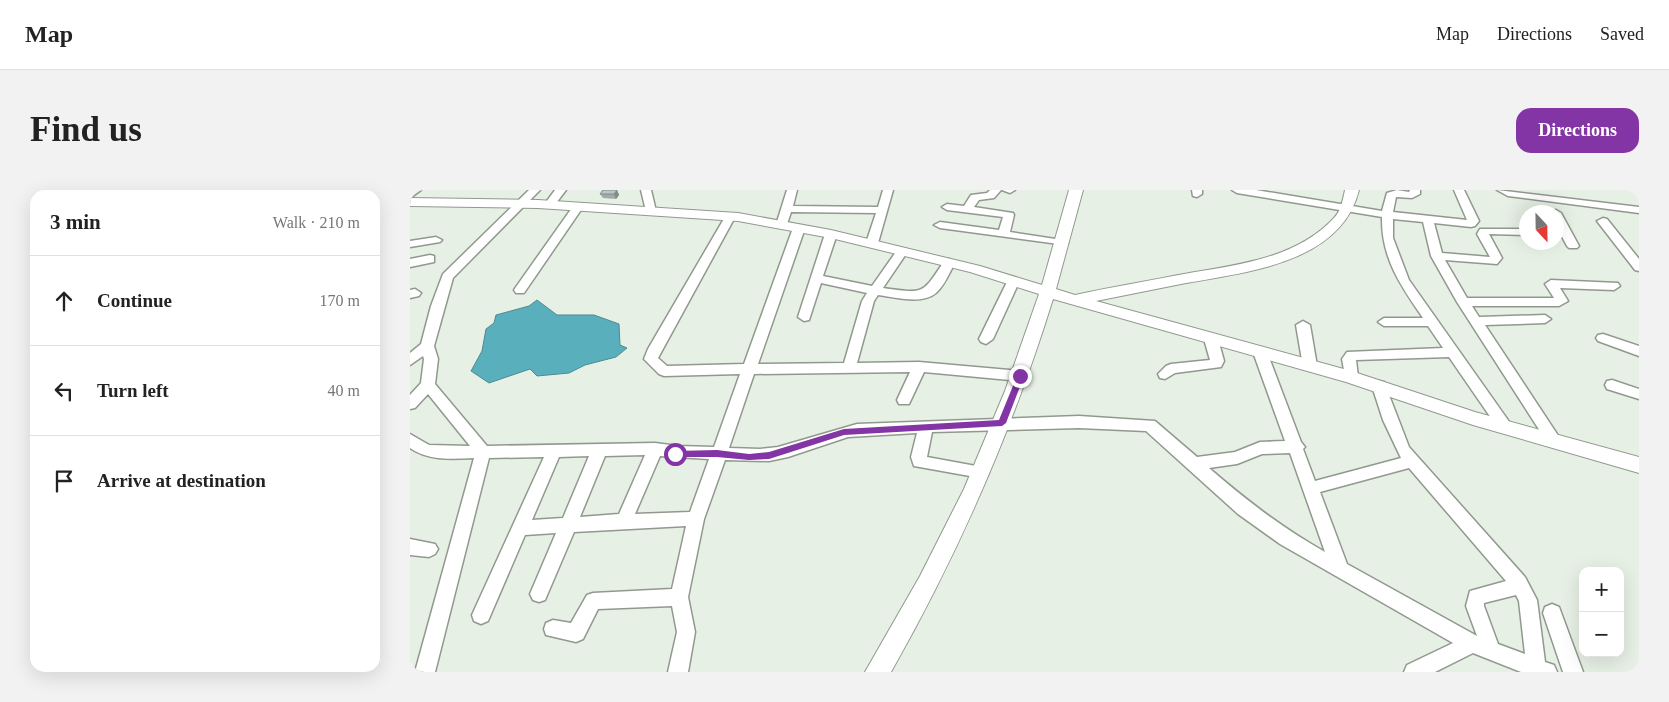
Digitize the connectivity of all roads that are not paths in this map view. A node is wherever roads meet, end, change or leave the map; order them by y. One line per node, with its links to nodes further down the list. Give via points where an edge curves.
1 (416, 190): 15 (street)
2 (535, 190): 17 (street)
3 (561, 190): 18 (street)
4 (646, 190): 26 (street)
5 (792, 190): 22 (street)
6 (888, 190): 24 (street)
7 (996, 190): 23 (street, via 990,196 975,197)
8 (1076, 190): 39 (street)
9 (1237, 190): 21 (street)
10 (1352, 190): 21 (street)
11 (1415, 190): 27 (street, via 1412,196 1392,194)
12 (1459, 190): 29 (street, via 1473,222)
13 (1502, 190): 14 (street)
14 (1547, 194): 25 (street)
15 (410, 195)
16 (410, 202): 17 (street)
17 (520, 204): 18 (street); 67 (street, via 447,278)
18 (549, 204): 19 (street)
19 (578, 206): 26 (street); 52 (street)
20 (947, 207): 23 (street)
21 (1348, 208): 27 (street); 55 (street, via 1328,231 1280,258)
22 (787, 209): 24 (street); 31 (street)
23 (968, 209): 37 (street, via 1009,215)
24 (880, 210): 41 (street)
25 (1639, 210)
26 (651, 211): 28 (street)
27 (1387, 215): 29 (street); 61 (street, via 1388,245 1403,280)
28 (730, 217): 31 (street); 75 (street, via 651,359 664,370)
29 (1428, 220): 44 (street)
30 (1603, 221): 48 (street)
31 (782, 225): 33 (street)
32 (940, 225): 37 (street)
33 (799, 228): 36 (street); 75 (street)
34 (1564, 229): 42 (street)
35 (1519, 232): 44 (street, via 1484,231 1496,258 1493,261)
36 (831, 234): 41 (street); 49 (street)
37 (1004, 234): 39 (street)
38 (436, 240): 40 (street)
39 (1062, 242): 54 (street)
40 (410, 244)
41 (872, 244): 43 (street)
42 (1573, 246)
43 (902, 250): 47 (street); 53 (street)
44 (1437, 256): 56 (street)
45 (430, 260): 46 (street)
46 (410, 263)
47 (948, 263): 50 (street); 53 (street, via 927,293 909,295)
48 (1639, 267)
49 (815, 278): 53 (street); 57 (street)
50 (1013, 282): 54 (street); 64 (street)
51 (1614, 286): 56 (street, via 1551,284 1562,301 1559,302)
52 (520, 290)
53 (874, 290): 74 (street, via 862,318)
54 (1047, 292): 55 (street); 77 (street)
55 (1073, 300): 65 (street)
56 (1463, 302): 59 (street)
57 (804, 318)
58 (1545, 319): 59 (street)
59 (1476, 321): 89 (street)
60 (1384, 322): 61 (street)
61 (1434, 322): 70 (street)
62 (1303, 325): 72 (street)
63 (1603, 338): 68 (street)
64 (986, 339)
65 (1211, 339): 69 (street); 76 (street, via 1216,364 1171,369)
66 (410, 344): 67 (street)
67 (427, 346): 71 (street); 79 (street, via 431,359)
68 (1639, 351)
69 (1260, 352): 72 (street); 90 (street)
70 (1454, 352): 78 (street, via 1352,355 1349,359); 87 (street)
71 (410, 360)
72 (1310, 366): 78 (street)
73 (919, 367): 74 (street); 77 (street); 83 (street)
74 (848, 368): 75 (street)
75 (748, 369): 95 (street)
76 (1164, 374)
77 (1020, 376): 85 (street)
78 (1351, 377): 81 (street)
79 (428, 385): 84 (street); 94 (street)
80 (1612, 385): 82 (street)
81 (1380, 386): 87 (street, via 1436,407); 96 (street, via 1397,438)
82 (1639, 394)
83 (904, 400)
84 (410, 404)
85 (1002, 423): 86 (street); 97 (street, via 1150,425); 99 (street)
86 (926, 427): 95 (street, via 844,432 769,455 749,457); 99 (street, via 920,462)
87 (1505, 427): 89 (street)
88 (410, 440): 94 (street, via 425,450)
89 (1554, 441): 98 (street)
90 (1297, 447): 97 (street, via 1260,448 1237,458); 100 (street)
91 (555, 449): 92 (street); 94 (street); 104 (street)
92 (600, 449): 93 (street); 103 (street)
93 (655, 449): 95 (street, via 675,454); 102 (street)
94 (483, 452): 117 (street)
95 (717, 453): 101 (street)
96 (1412, 462): 100 (street); 108 (street)
97 (1194, 464): 107 (street, via 1263,523)
98 (1639, 465)
99 (982, 472): 119 (street, via 928,583)
100 (1312, 488): 107 (street)
101 (696, 519): 102 (street); 110 (street)
102 (624, 521): 103 (street)
103 (567, 525): 104 (street); 109 (street)
104 (521, 528): 112 (street)
105 (410, 547): 106 (street)
106 (429, 549)
107 (1342, 572): 114 (street)
108 (1519, 583): 115 (street, via 1517,587 1476,597 1475,606); 116 (street, via 1528,600)
109 (539, 594)
110 (679, 597): 113 (street, via 593,601 576,633); 118 (street, via 686,632)
111 (1552, 613): 121 (street)
112 (480, 615)
113 (553, 630)
114 (1472, 644): 115 (street); 120 (street)
115 (1492, 653): 116 (street)
116 (1539, 671)
117 (424, 672)
118 (678, 672)
119 (877, 672)
120 (1414, 672)
121 (1573, 672)

